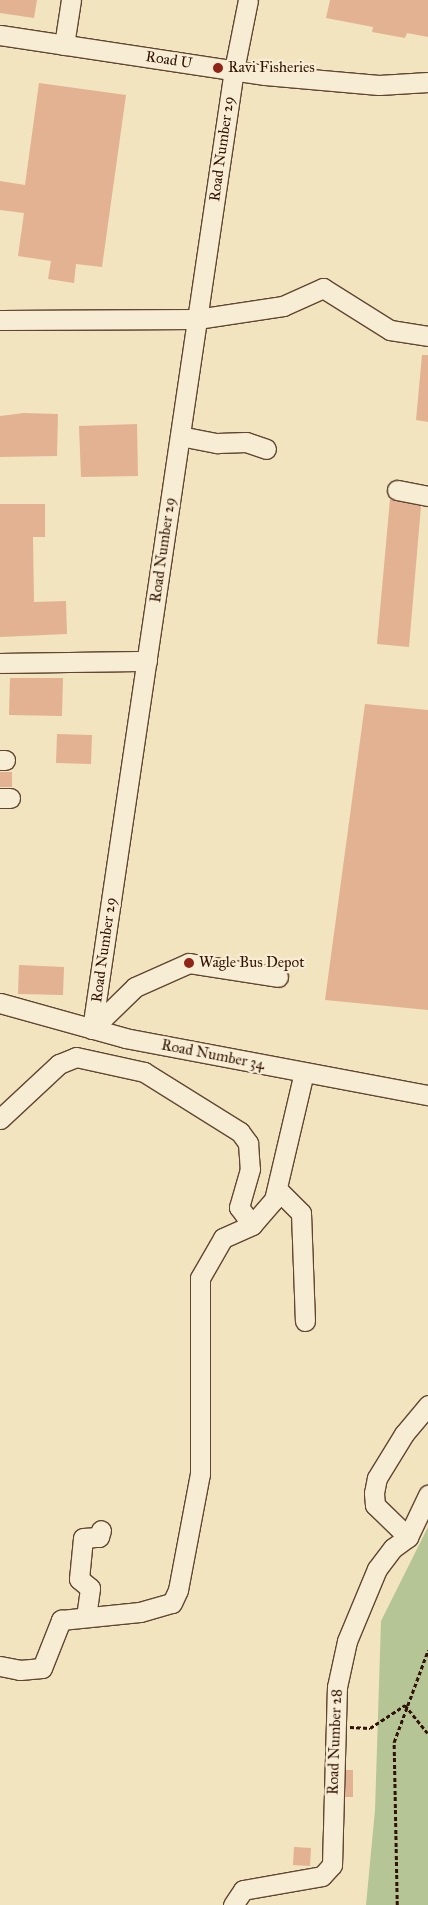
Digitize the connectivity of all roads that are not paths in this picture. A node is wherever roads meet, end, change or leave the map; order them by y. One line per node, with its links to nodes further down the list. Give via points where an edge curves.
1 (71, 0): 4 (street)
2 (248, 0): 5 (street, Road Number 29)
3 (0, 35): 4 (street, Road U)
4 (64, 45): 5 (street, Road U)
5 (234, 70): 6 (street, Road U, via 380,85); 7 (street, Road Number 29)
6 (428, 82)
7 (197, 319): 8 (street); 9 (street, via 283,306 323,288 390,330); 10 (street, Road Number 29)
8 (0, 320)
9 (428, 336)
10 (180, 436): 11 (street, via 217,443 246,442); 14 (street, Road Number 29)
11 (266, 449)
12 (397, 490): 13 (street)
13 (428, 496)
14 (147, 660): 15 (street); 18 (street, Road Number 29)
15 (0, 663)
16 (278, 977): 18 (street, via 189,963 135,986)
17 (0, 1003): 18 (street, Road Number 34)
18 (92, 1029): 19 (street, Road Number 34)
19 (304, 1072): 20 (street, Road Number 34); 22 (street)
20 (428, 1095)
21 (0, 1119): 23 (street, via 59,1064 76,1057 144,1072 240,1132 248,1143 252,1156 239,1207)
22 (277, 1189): 23 (street, via 274,1200); 24 (street, via 301,1213)
23 (252, 1225): 29 (street, via 222,1238 200,1278 200,1474 178,1590 172,1603 161,1608)
24 (305, 1321)
25 (428, 1405): 28 (street, via 404,1434 377,1478 374,1493 375,1505)
26 (428, 1496): 28 (street)
27 (101, 1530): 29 (street, via 99,1537 83,1538 79,1579 90,1588)
28 (408, 1537): 31 (street, Road Number 28, via 393,1548 378,1569 360,1608 337,1687 332,1865 322,1876 262,1883 243,1890)
29 (86, 1617): 30 (street, via 61,1620 42,1668 20,1670)
30 (0, 1666)
31 (233, 1905)

